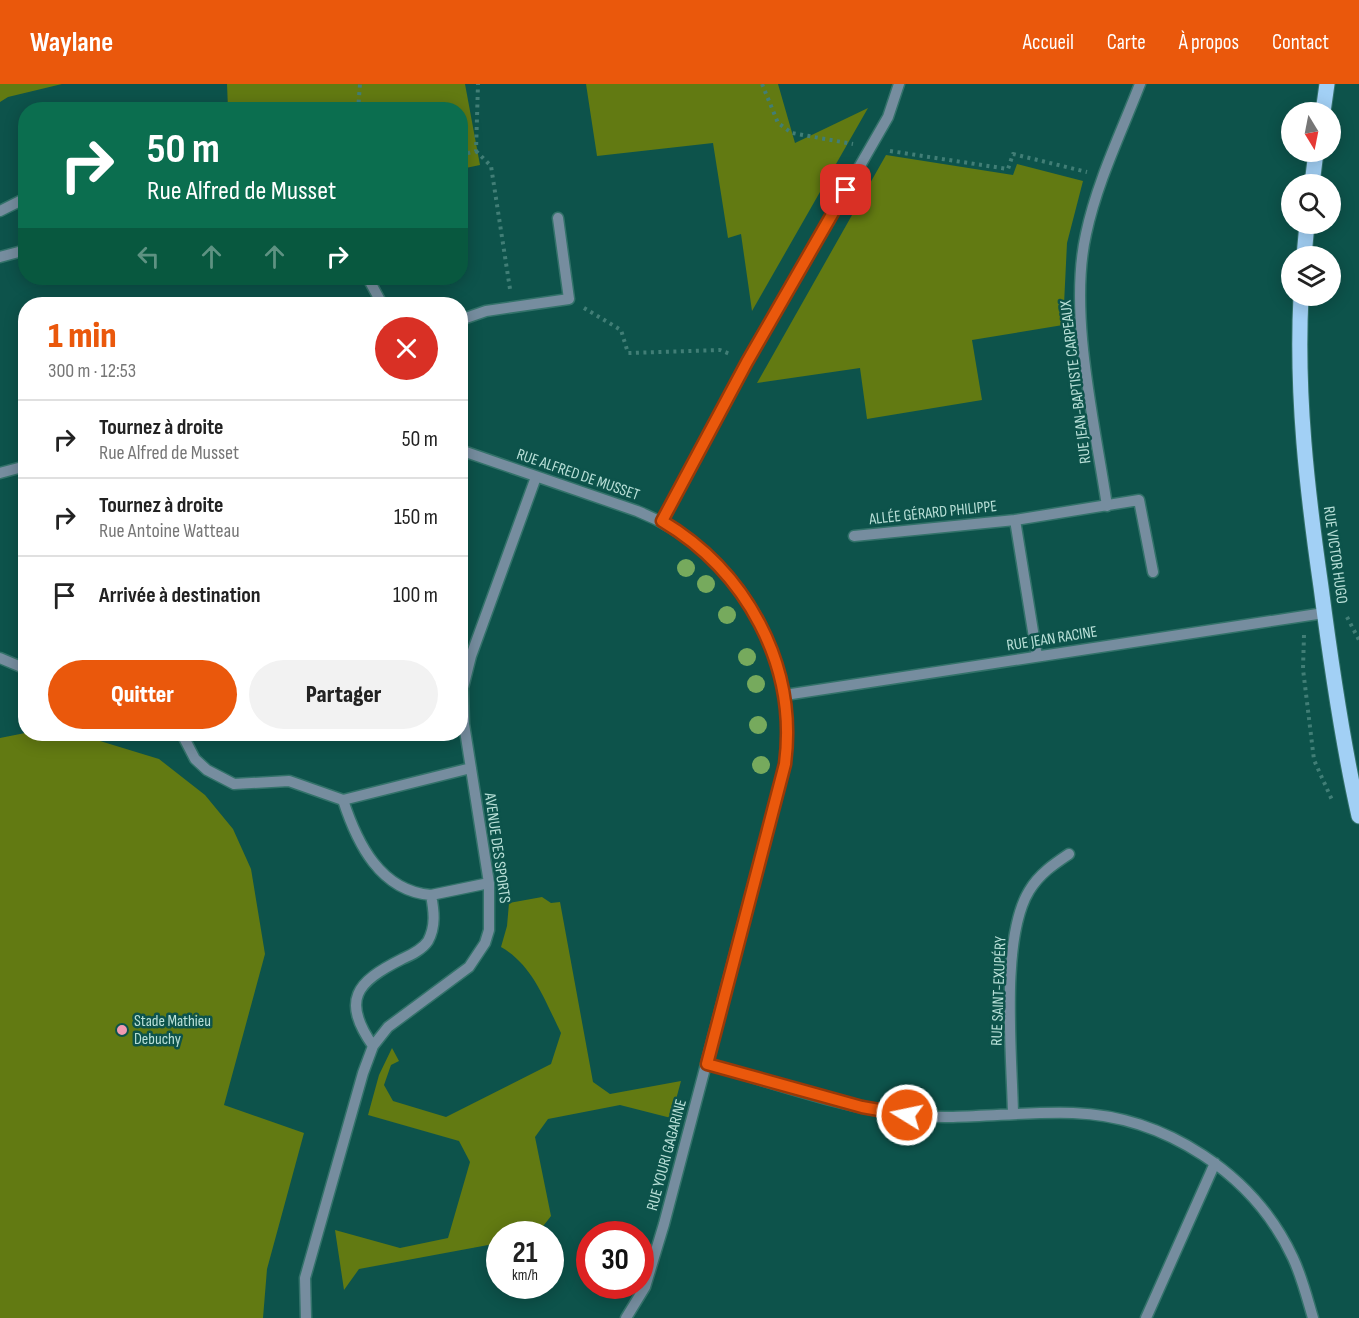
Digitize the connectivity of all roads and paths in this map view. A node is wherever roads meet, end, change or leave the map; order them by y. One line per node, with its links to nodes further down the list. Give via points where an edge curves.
1 (360, 84): 7 (path)
2 (478, 84): 10 (path)
3 (762, 84): 9 (path, via 778,123 792,133)
4 (899, 84): 9 (street, via 888,117)
5 (1140, 84): 12 (street, RUE JEAN-BAPTISTE CARPEAUX)
6 (1327, 84): 8 (main road)
7 (359, 102)
8 (1324, 102)
9 (871, 148): 12 (path, via 1008,169 1013,154); 22 (street)
10 (476, 151): 11 (path); 20 (path, via 491,166)
11 (468, 153)
12 (1102, 176): 27 (street, RUE JEAN-BAPTISTE CARPEAUX, via 1085,236 1080,319)
13 (18, 202): 14 (street)
14 (0, 211)
15 (558, 218): 18 (street)
16 (18, 252): 17 (street)
17 (0, 257)
18 (569, 299): 20 (street); 22 (path, via 621,330 628,352 720,350)
19 (1301, 306): 33 (main road, RUE VICTOR HUGO, via 1302,430)
20 (513, 307): 21 (street)
21 (468, 317)
22 (747, 362): 29 (street)
23 (468, 453): 26 (street, RUE ALFRED DE MUSSET)
24 (18, 468): 25 (street)
25 (0, 473)
26 (536, 477): 29 (street, RUE ALFRED DE MUSSET); 39 (street, AVENUE DES SPORTS)
27 (1107, 506): 28 (street, ALLÉE GÉRARD PHILIPPE); 31 (street, ALLÉE GÉRARD PHILIPPE, via 1139,500)
28 (1015, 520): 30 (street, ALLÉE GÉRARD PHILIPPE); 36 (street, ALLÉE GÉRARD PHILIPPE)
29 (662, 521): 40 (street, RUE ALFRED DE MUSSET, via 706,551 740,591 774,653)
30 (854, 536)
31 (1153, 572)
32 (1344, 610): 34 (path)
33 (1324, 613): 36 (street, RUE JEAN RACINE); 46 (main road, RUE VICTOR HUGO)
34 (1359, 640)
35 (1305, 643): 45 (path, via 1314,760)
36 (1037, 656): 40 (street, RUE JEAN RACINE)
37 (0, 658): 38 (street)
38 (18, 666)
39 (468, 667)
40 (784, 695): 51 (street, RUE ALFRED DE MUSSET, via 788,736 785,764)
41 (186, 741): 44 (street, via 195,759 207,770 234,784 289,782)
42 (467, 741): 43 (street, AVENUE DES SPORTS)
43 (471, 768): 44 (street); 48 (street, AVENUE DES SPORTS)
44 (343, 800): 49 (street, via 353,830 370,859 394,884 407,891)
45 (1334, 804)
46 (1359, 816)
47 (1069, 854): 52 (street, RUE SAINT-EXUPÉRY, via 1048,868 1027,893 1015,936 1011,981)
48 (489, 883): 49 (street); 50 (street, AVENUE DES SPORTS, via 489,930 478,956 456,979 397,1019)
49 (431, 895): 50 (street, via 434,915 428,940 420,950 368,978 356,998 355,1015)
50 (373, 1046): 54 (street, AVENUE DES SPORTS, via 305,1278)
51 (707, 1064): 52 (street, via 890,1113 949,1117); 55 (street, RUE YOURI GAGARINE, via 645,1287)
52 (1013, 1114): 53 (street, via 1088,1114 1126,1120 1178,1140)
53 (1215, 1163): 56 (street); 57 (street, via 1244,1189 1275,1228 1292,1257)
54 (306, 1318)
55 (626, 1318)
56 (1146, 1318)
57 (1313, 1318)

